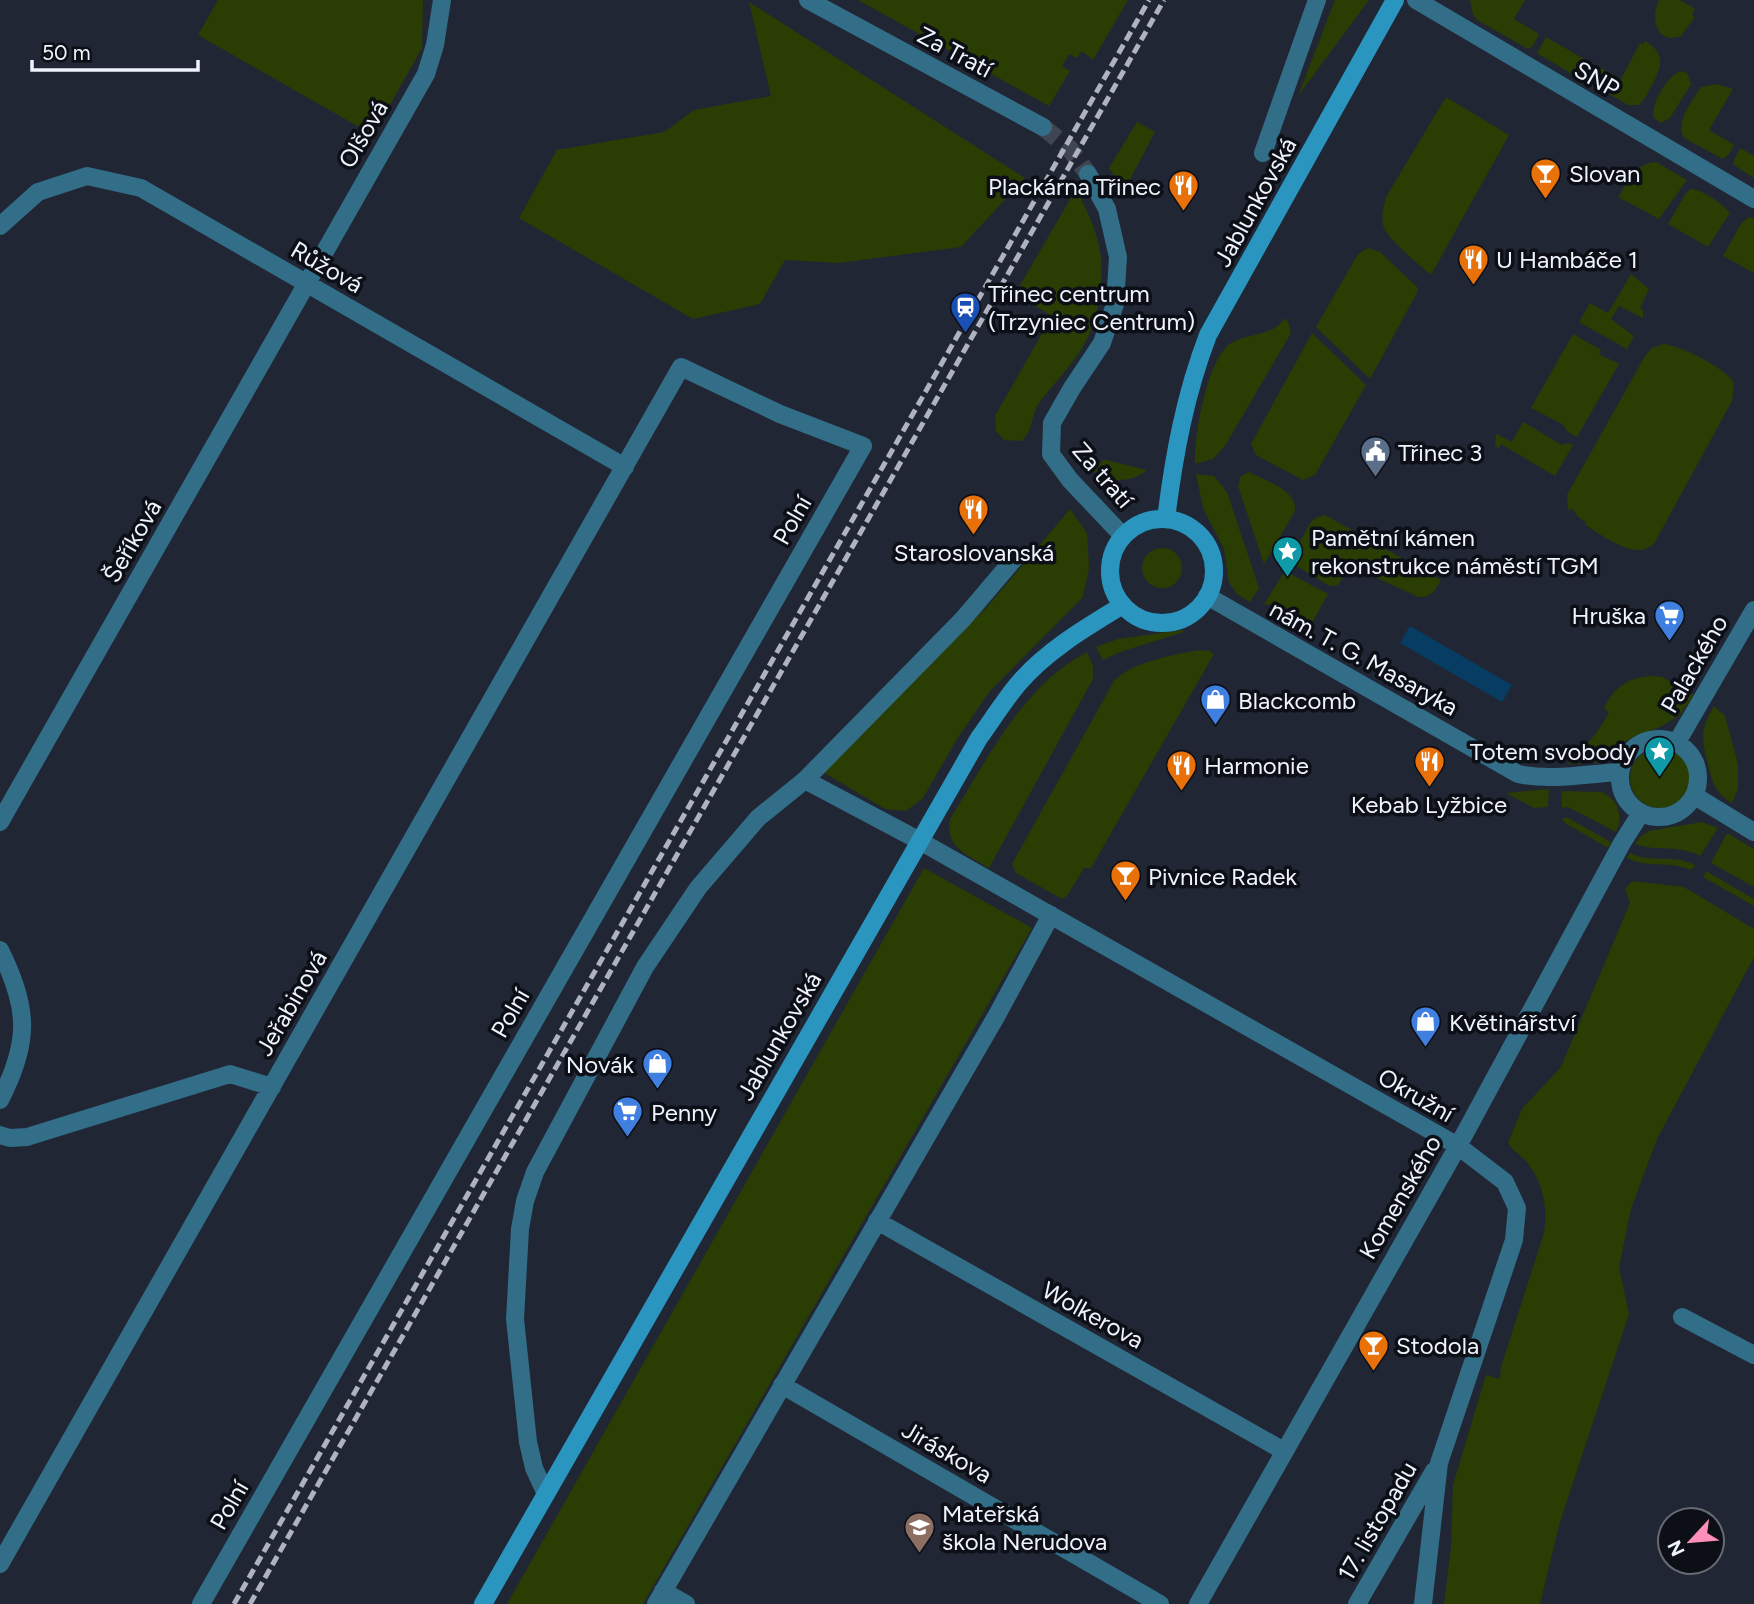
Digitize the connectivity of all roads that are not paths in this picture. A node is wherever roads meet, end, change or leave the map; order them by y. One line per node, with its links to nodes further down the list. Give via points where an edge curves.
1 (442, 0): 11 (street, Olšová, via 426,74)
2 (808, 0): 6 (street, Za Tratí)
3 (1317, 0): 7 (street)
4 (1395, 0): 14 (main road, Jablunkovská, via 1208,335 1183,415)
5 (1416, 0): 9 (street, SNP)
6 (1043, 127)
7 (1263, 153)
8 (1088, 174): 15 (street, Za tratí, via 1107,209 1118,257 1115,304 1102,343 1052,423 1051,454)
9 (1754, 199)
10 (0, 226): 11 (street, Růžová, via 38,192 87,176 141,188)
11 (306, 284): 13 (street, Růžová); 25 (street, Šeříková)
12 (863, 446): 13 (street, Jeřabinová, via 780,414 681,367); 43 (street, Polní)
13 (625, 467): 30 (street, Jeřabinová)
14 (1166, 519): 15 (main road, via 1150,520); 17 (main road, via 1197,532 1208,546 1213,580)
15 (1123, 536): 18 (main road, via 1110,563 1110,578)
16 (1014, 559): 22 (street, via 963,619)
17 (1207, 596): 18 (main road, via 1197,609 1167,623 1143,619); 21 (street, nám. T. G. Masaryka, via 1518,774 1555,777)
18 (1122, 605): 27 (main road, Jablunkovská, via 1049,653 1018,684 979,738)
19 (1754, 610): 20 (street, Palackého)
20 (1676, 742): 21 (street, via 1653,738 1641,743 1624,759); 23 (street, via 1695,759 1699,784)
21 (1620, 772): 24 (street, via 1624,795)
22 (804, 780): 27 (street, Okružní); 40 (street, via 758,818 698,888 645,967 535,1172 525,1201 517,1254 515,1319 527,1442)
23 (1695, 796): 24 (street, via 1688,806 1666,817); 26 (street)
24 (1642, 813): 33 (street, Komenského)
25 (0, 822)
26 (1754, 832)
27 (918, 840): 28 (street, Okružní); 40 (main road, Jablunkovská)
28 (1051, 915): 33 (street, Okružní); 34 (street)
29 (0, 950): 31 (street, via 13,979 24,1029 16,1065)
30 (272, 1087): 32 (street, via 230,1074 27,1137); 41 (street, Jeřabinová)
31 (0, 1100)
32 (0, 1135)
33 (1458, 1146): 38 (street, Komenského); 39 (street, Okružní, via 1505,1182 1517,1208 1514,1240)
34 (877, 1221): 37 (street); 38 (street, Wolkerova)
35 (1682, 1317): 36 (street)
36 (1754, 1355)
37 (782, 1385): 42 (street); 46 (street, Jiráskova)
38 (1284, 1451): 47 (street, Komenského)
39 (1438, 1463): 48 (street, 17. listopadu); 49 (street, Okružní)
40 (546, 1494): 44 (main road, Jablunkovská)
41 (0, 1564)
42 (660, 1598): 45 (street)
43 (201, 1604)
44 (483, 1604)
45 (685, 1604)
46 (1160, 1604)
47 (1198, 1604)
48 (1357, 1604)
49 (1423, 1604)

